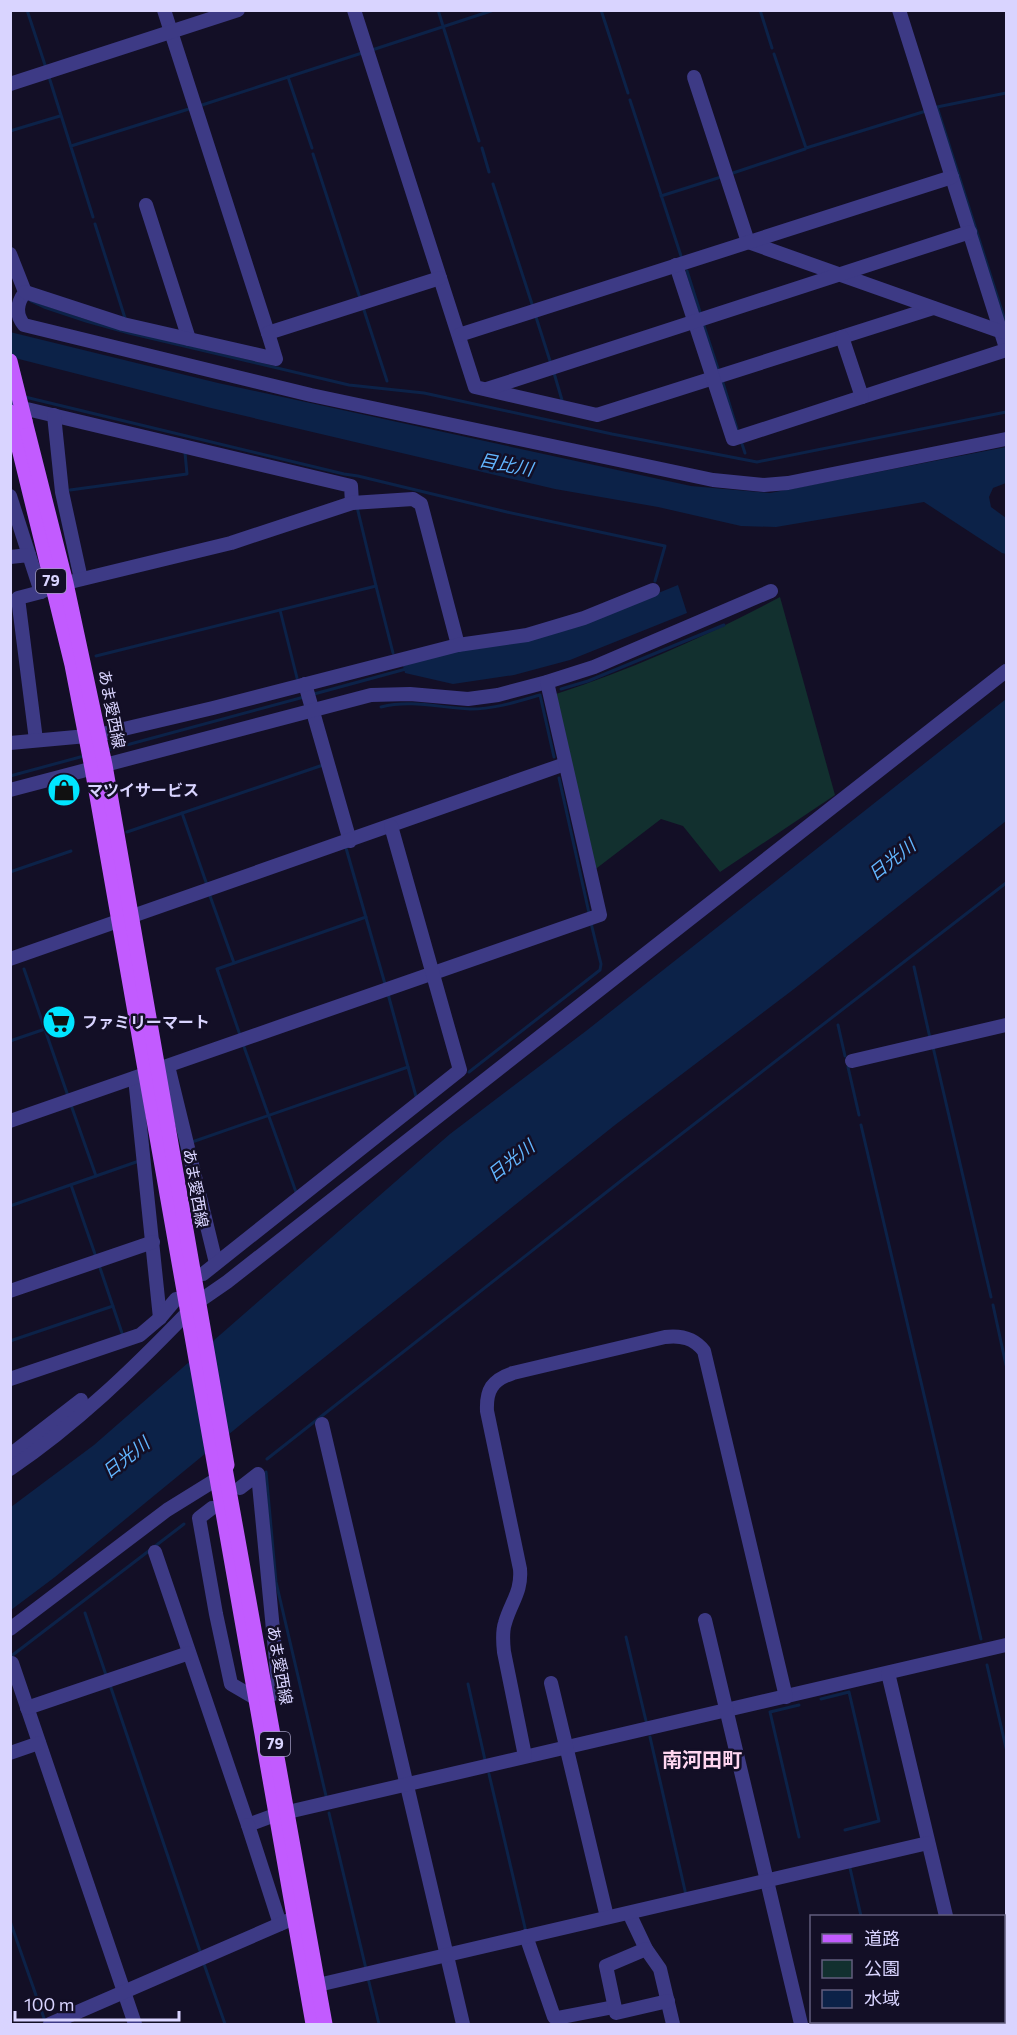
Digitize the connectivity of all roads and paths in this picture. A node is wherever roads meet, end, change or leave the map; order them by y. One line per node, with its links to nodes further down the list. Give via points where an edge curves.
1 (164, 10): 5 (street)
2 (238, 10): 5 (street)
3 (354, 10): 15 (street)
4 (899, 10): 8 (street)
5 (171, 32): 7 (street); 20 (street)
6 (694, 77): 11 (street)
7 (10, 84)
8 (952, 177): 10 (street); 11 (street)
9 (146, 205): 23 (street)
10 (970, 232): 14 (street); 19 (street)
11 (748, 242): 13 (street); 14 (street)
12 (10, 254): 16 (street)
13 (676, 265): 18 (street); 21 (street)
14 (839, 275): 17 (street); 18 (street)
15 (440, 278): 20 (street); 21 (street)
16 (26, 292): 23 (street, via 123,324); 31 (street, via 18,305 24,325 311,395 713,480 788,483)
17 (933, 308): 19 (street); 22 (street)
18 (695, 321): 26 (street); 27 (street)
19 (1002, 332): 24 (street)
20 (268, 333): 23 (street, via 276,359)
21 (459, 335): 27 (street, via 476,387)
22 (842, 337): 26 (street); 28 (street)
23 (189, 339)
24 (1006, 349): 28 (street)
25 (10, 361): 29 (main road, あま愛西線 / 79, bridge)
26 (713, 378): 27 (street, via 597,415); 28 (street, via 733,439)
27 (486, 389)
28 (862, 397)
29 (15, 414): 30 (street); 36 (main road, あま愛西線 / 79)
30 (54, 415): 33 (street, via 351,486); 36 (street, via 62,492)
31 (1006, 439)
32 (10, 496): 34 (street)
33 (352, 503): 36 (street, via 231,543); 39 (street, via 413,498 421,504)
34 (29, 555): 35 (street); 36 (street)
35 (10, 557)
36 (60, 585): 46 (street, via 18,598); 47 (main road, あま愛西線 / 79)
37 (653, 590): 39 (street, via 558,627)
38 (771, 591): 41 (street, via 594,667)
39 (458, 645): 42 (street)
40 (1006, 671): 66 (street, via 237,1275)
41 (547, 682): 44 (street, via 468,699 371,695); 50 (street)
42 (306, 686): 43 (street); 44 (street)
43 (213, 708): 45 (street); 47 (street)
44 (313, 708): 45 (street); 53 (street)
45 (220, 734): 49 (street)
46 (36, 740): 47 (street); 48 (street)
47 (93, 740): 49 (main road, あま愛西線 / 79)
48 (10, 743)
49 (98, 764): 51 (street); 54 (main road, あま愛西線 / 79)
50 (565, 764): 52 (street); 56 (street, via 600,915)
51 (10, 790)
52 (391, 826): 53 (street); 56 (street)
53 (350, 841): 54 (street)
54 (125, 919): 55 (street); 59 (main road, あま愛西線 / 79)
55 (10, 959)
56 (433, 974): 59 (street); 62 (street, via 460,1070)
57 (1006, 1025): 58 (street)
58 (852, 1061)
59 (152, 1072): 60 (street); 61 (street); 62 (street); 66 (main road, あま愛西線 / 79)
60 (10, 1121)
61 (153, 1242): 64 (street); 67 (street)
62 (216, 1263): 63 (street)
63 (203, 1274)
64 (10, 1291)
65 (176, 1299): 67 (street)
66 (194, 1314): 72 (street, via 84,1413); 73 (main road, あま愛西線 / 79)
67 (160, 1318): 68 (street, via 140,1335)
68 (10, 1379)
69 (81, 1400): 71 (street)
70 (322, 1424): 92 (street)
71 (10, 1455)
72 (10, 1469)
73 (220, 1471): 78 (street); 84 (main road, あま愛西線 / 79, via 225,1468)
74 (240, 1488): 84 (street, via 258,1474 279,1692)
75 (212, 1509): 84 (street, via 199,1518 231,1684)
76 (155, 1552): 80 (street)
77 (705, 1620): 87 (street)
78 (10, 1629)
79 (1006, 1645): 82 (street)
80 (189, 1653): 86 (street); 94 (street)
81 (12, 1663): 86 (street)
82 (888, 1673): 85 (street); 95 (street)
83 (551, 1683): 89 (street)
84 (261, 1697): 93 (main road, あま愛西線 / 79)
85 (786, 1697): 87 (street); 91 (street, via 704,1352 698,1343 687,1338 665,1337 513,1373 489,1388 487,1411 521,1579 503,1639)
86 (27, 1708): 88 (street)
87 (727, 1710): 89 (street); 96 (street)
88 (39, 1743): 90 (street); 105 (street)
89 (566, 1747): 91 (street); 99 (street)
90 (10, 1753)
91 (525, 1756): 92 (street)
92 (406, 1785): 93 (street); 103 (street)
93 (281, 1814): 94 (street); 100 (main road, あま愛西線 / 79); 104 (main road, あま愛西線 / 79)
94 (248, 1825): 100 (street)
95 (928, 1843): 96 (street); 98 (street)
96 (768, 1880): 97 (street); 115 (street)
97 (629, 1913): 99 (street); 102 (street)
98 (946, 1915)
99 (607, 1917): 101 (street)
100 (287, 1921): 105 (street); 111 (main road, あま愛西線 / 79)
101 (526, 1936): 103 (street); 108 (street, via 552,2013)
102 (646, 1949): 106 (street, via 660,1970); 107 (street, via 606,1966)
103 (447, 1955): 104 (street); 113 (street)
104 (318, 1985): 112 (main road, あま愛西線 / 79)
105 (124, 1992): 109 (street); 110 (street)
106 (668, 2001): 107 (street, via 616,2013); 114 (street)
107 (614, 2007): 108 (street)
108 (567, 2020)
109 (50, 2025)
110 (135, 2025)
111 (313, 2025)
112 (325, 2025)
113 (463, 2025)
114 (673, 2025)
115 (801, 2025)

